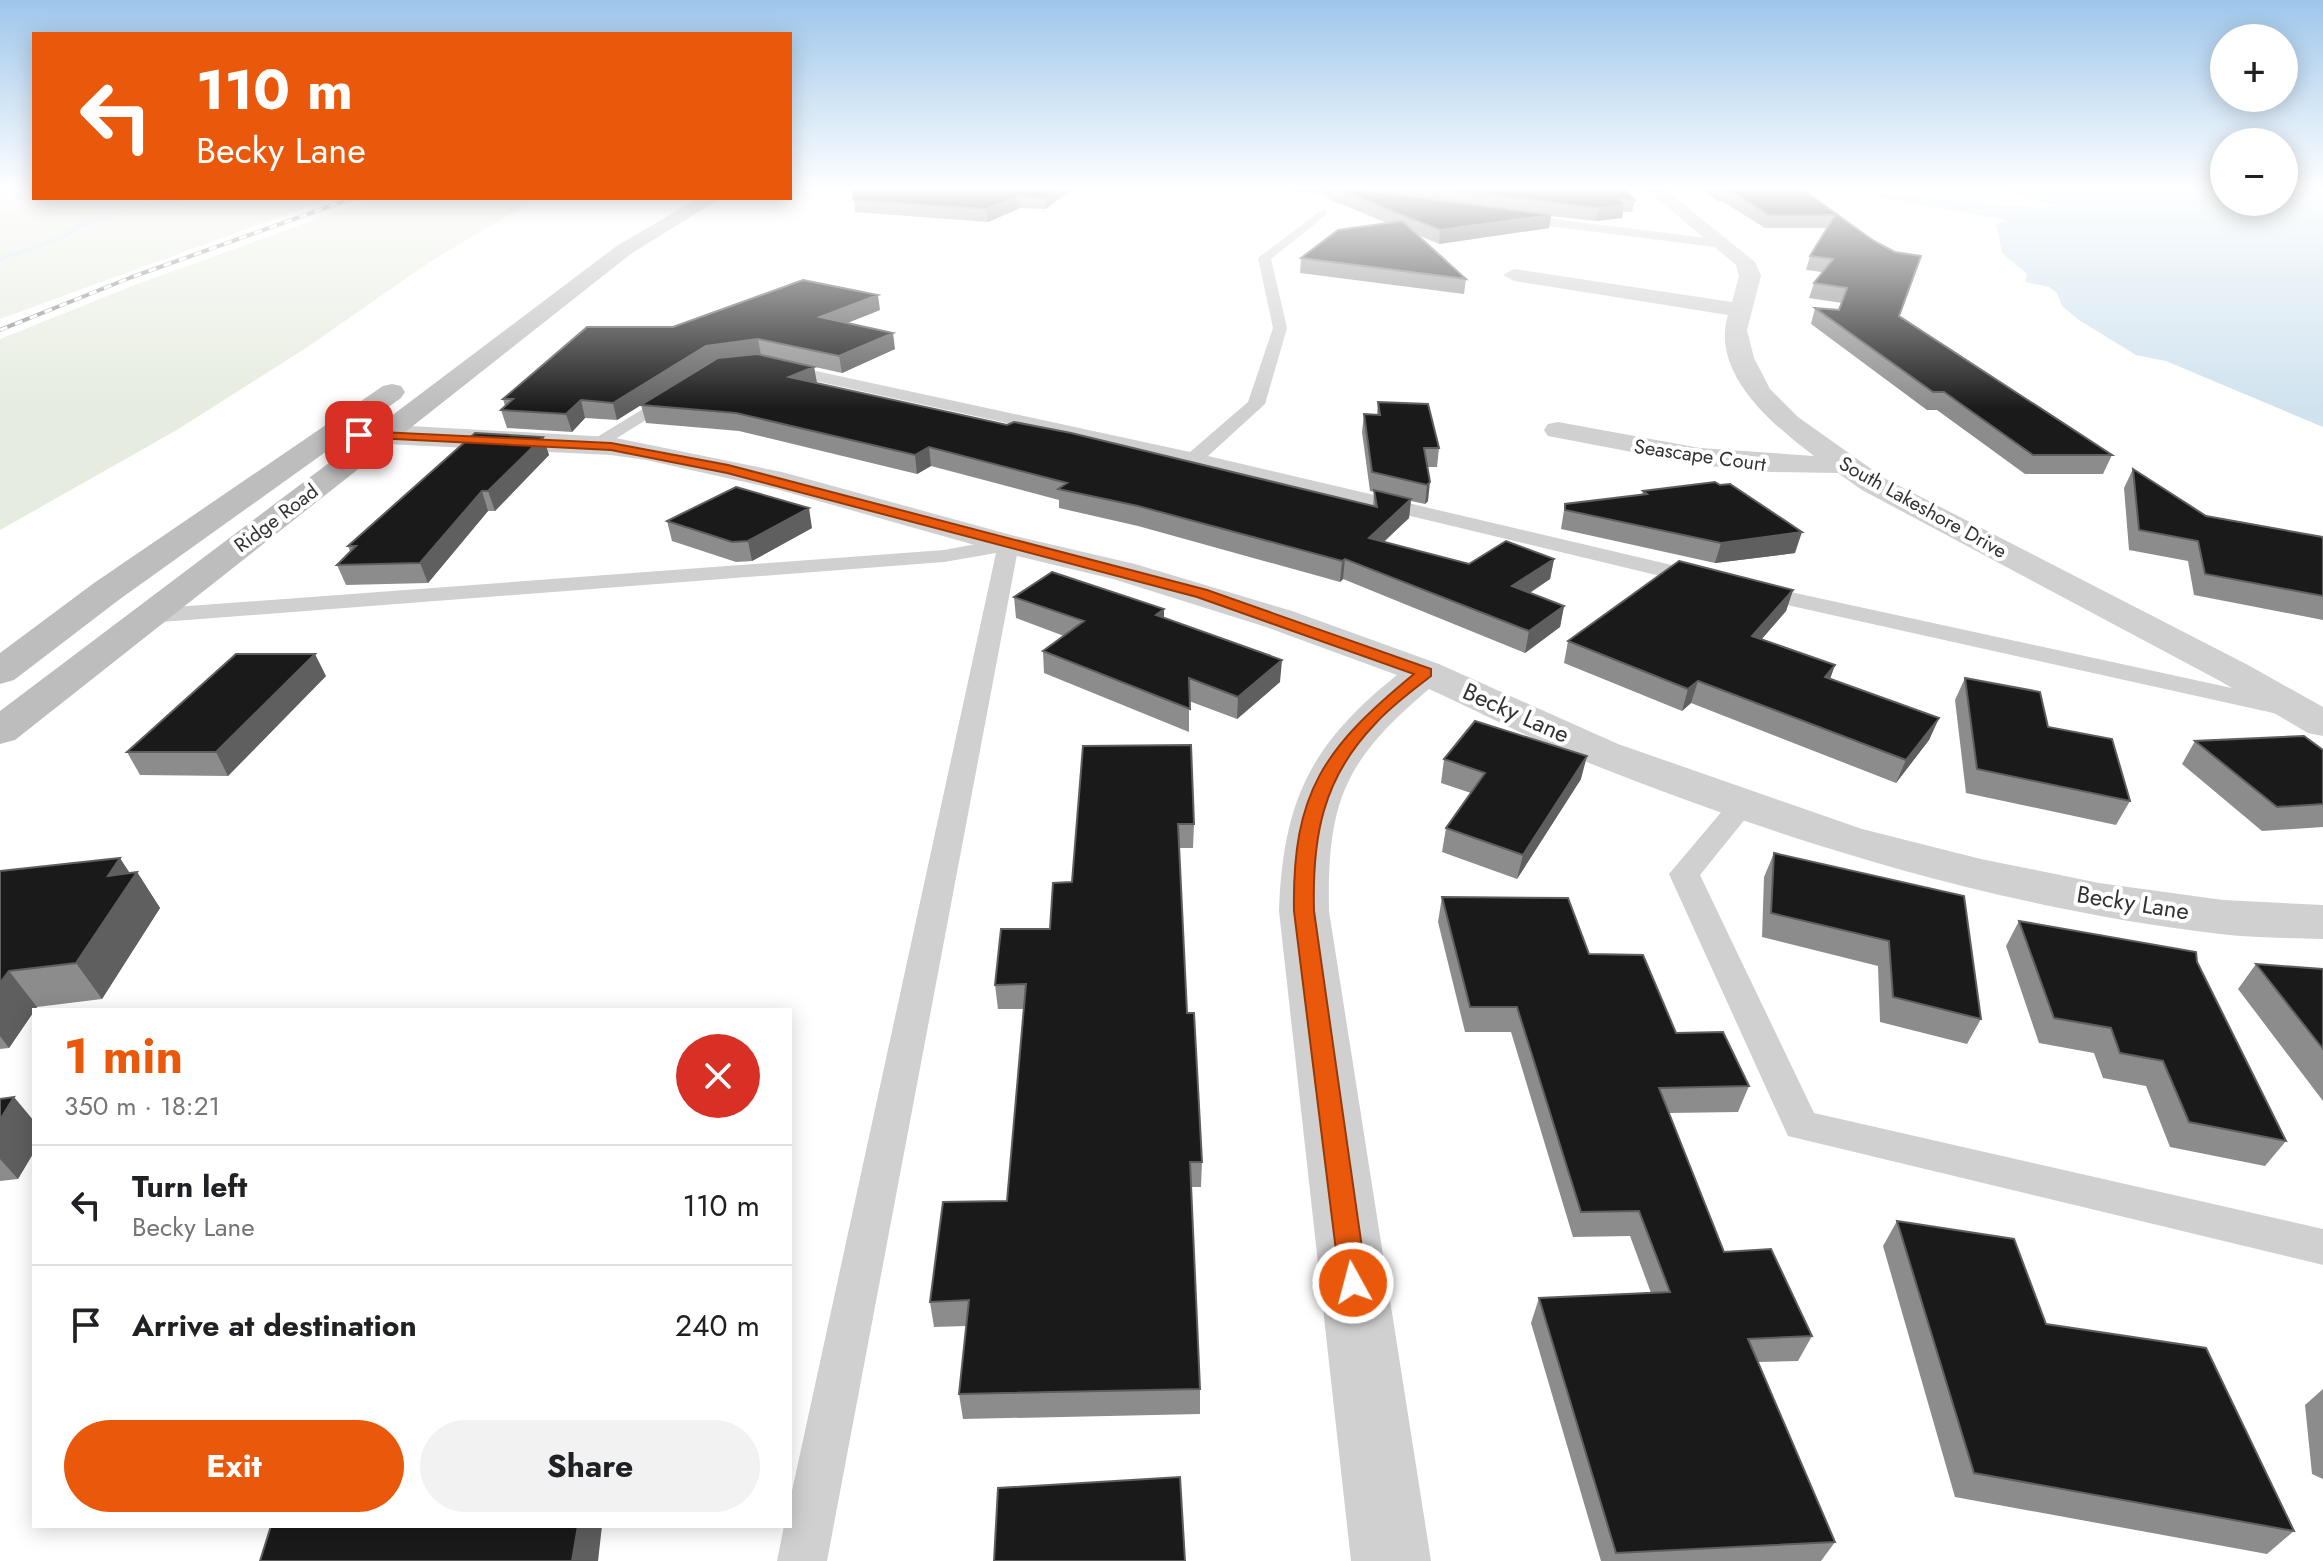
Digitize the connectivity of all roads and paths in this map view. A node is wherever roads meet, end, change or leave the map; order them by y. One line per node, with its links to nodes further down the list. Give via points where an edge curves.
1 (607, 263): 11 (main road, Ridge Road)
2 (1265, 263): 13 (lane, via 1280,328 1256,404)
3 (1745, 263): 5 (street, South Lakeshore Drive, via 1750,276)
4 (1514, 275): 5 (street)
5 (1739, 310): 14 (street, South Lakeshore Drive, via 1735,330 1759,393 1788,423)
6 (760, 363): 13 (lane)
7 (410, 379): 10 (main road, Ridge Road)
8 (692, 384): 12 (lane)
9 (1558, 430): 14 (street, Seascape Court, via 1689,456 1790,466)
10 (334, 435): 11 (street, Becky Lane); 17 (main road, Ridge Road, via 107,591)
11 (385, 435): 12 (street, Becky Lane); 16 (main road, Ridge Road)
12 (593, 445): 15 (street, Becky Lane, via 646,451 782,481)
13 (1194, 458): 19 (lane)
14 (1844, 464): 19 (street, South Lakeshore Drive)
15 (1008, 544): 16 (lane, via 944,556); 18 (street, Becky Lane, via 1202,593); 24 (lane)
16 (148, 616): 20 (main road, Ridge Road)
17 (0, 672)
18 (1425, 672): 21 (street, Becky Lane, via 1603,753); 25 (street, via 1344,749 1325,781 1303,860 1304,911)
19 (2312, 718)
20 (0, 731)
21 (1744, 803): 22 (street, Becky Lane, via 1847,840 2085,897 2223,917); 23 (lane, via 1684,874 1801,1125)
22 (2323, 922)
23 (2323, 1247)
24 (802, 1561)
25 (1391, 1561)

